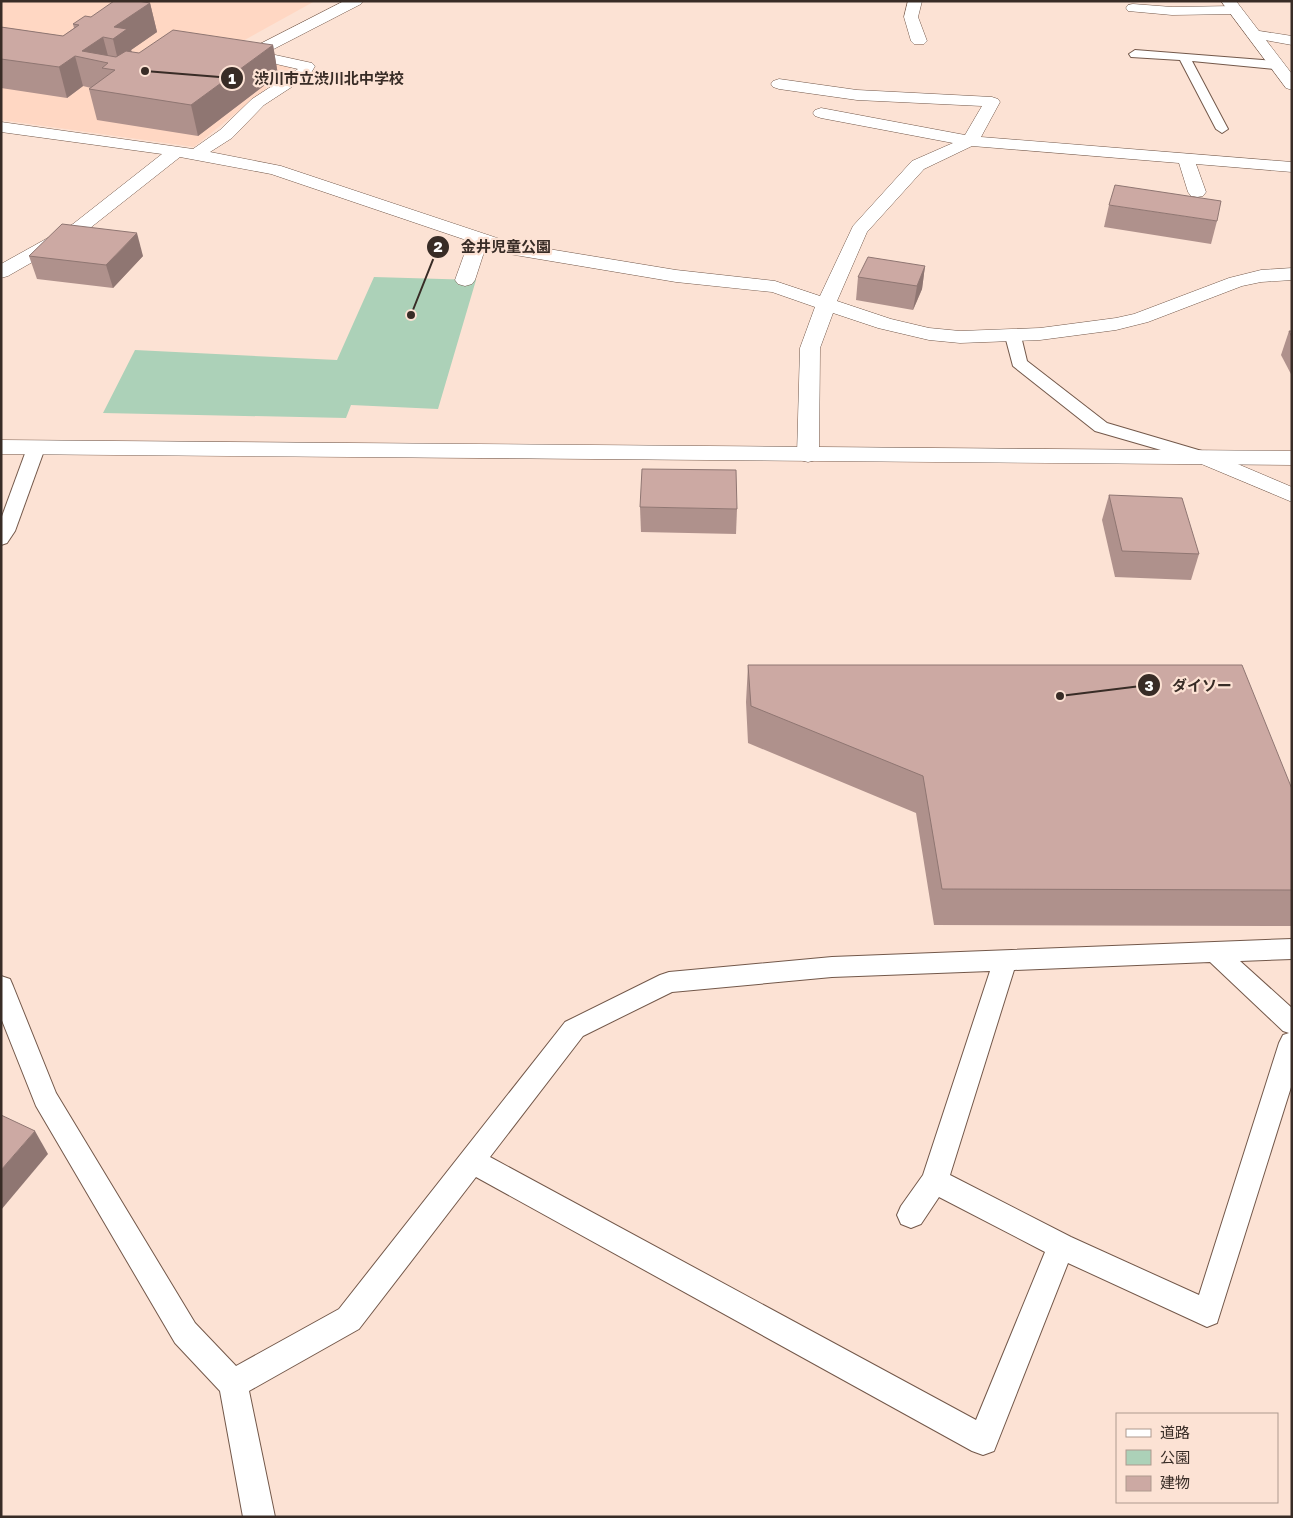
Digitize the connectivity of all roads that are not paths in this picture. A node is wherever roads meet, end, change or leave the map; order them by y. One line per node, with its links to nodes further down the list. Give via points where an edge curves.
1 (356, 1): 17 (street, via 259,50 255,55 307,66 304,72 258,102 226,134)
2 (915, 1): 6 (street, via 912,17)
3 (1231, 6): 4 (street, via 1172,11); 5 (street)
4 (1133, 8)
5 (1253, 34): 7 (street); 10 (street)
6 (919, 41)
7 (1292, 41)
8 (1135, 54): 9 (lane)
9 (1184, 57): 10 (lane); 15 (lane)
10 (1275, 65): 11 (street)
11 (1291, 83)
12 (779, 84): 16 (street, via 857,95 992,102)
13 (822, 113): 16 (street)
14 (1, 127): 17 (street)
15 (1222, 129)
16 (970, 141): 18 (street); 25 (street, via 918,165 859,230)
17 (186, 153): 21 (street, via 275,170); 22 (street, via 79,228)
18 (1186, 159): 19 (street); 20 (street)
19 (1292, 167)
20 (1197, 192)
21 (479, 239): 24 (street); 25 (street, via 509,248 638,270 775,287)
22 (1, 272)
23 (1292, 274): 26 (street, via 1236,282 1141,318 1116,324)
24 (465, 280)
25 (826, 304): 26 (street, via 885,324 929,334); 29 (street, via 810,348)
26 (1013, 336): 30 (lane, via 1019,363 1102,427)
27 (1, 447): 28 (street)
28 (36, 448): 29 (street); 33 (lane)
29 (808, 455): 30 (street)
30 (1206, 458): 31 (street); 32 (street)
31 (1292, 458)
32 (1292, 495)
33 (1, 539)
34 (1292, 949): 35 (lane)
35 (1215, 952): 36 (lane); 38 (lane)
36 (1005, 960): 40 (lane, via 832,967 669,982 574,1029); 41 (lane)
37 (1, 986): 44 (lane, via 45,1098 184,1333)
38 (1292, 1024)
39 (1292, 1042): 43 (lane, via 1207,1313)
40 (472, 1161): 43 (lane, via 983,1440); 44 (lane, via 349,1319)
41 (935, 1181): 42 (lane); 43 (lane)
42 (911, 1215)
43 (1061, 1246)
44 (233, 1384): 45 (lane)
45 (259, 1517)

